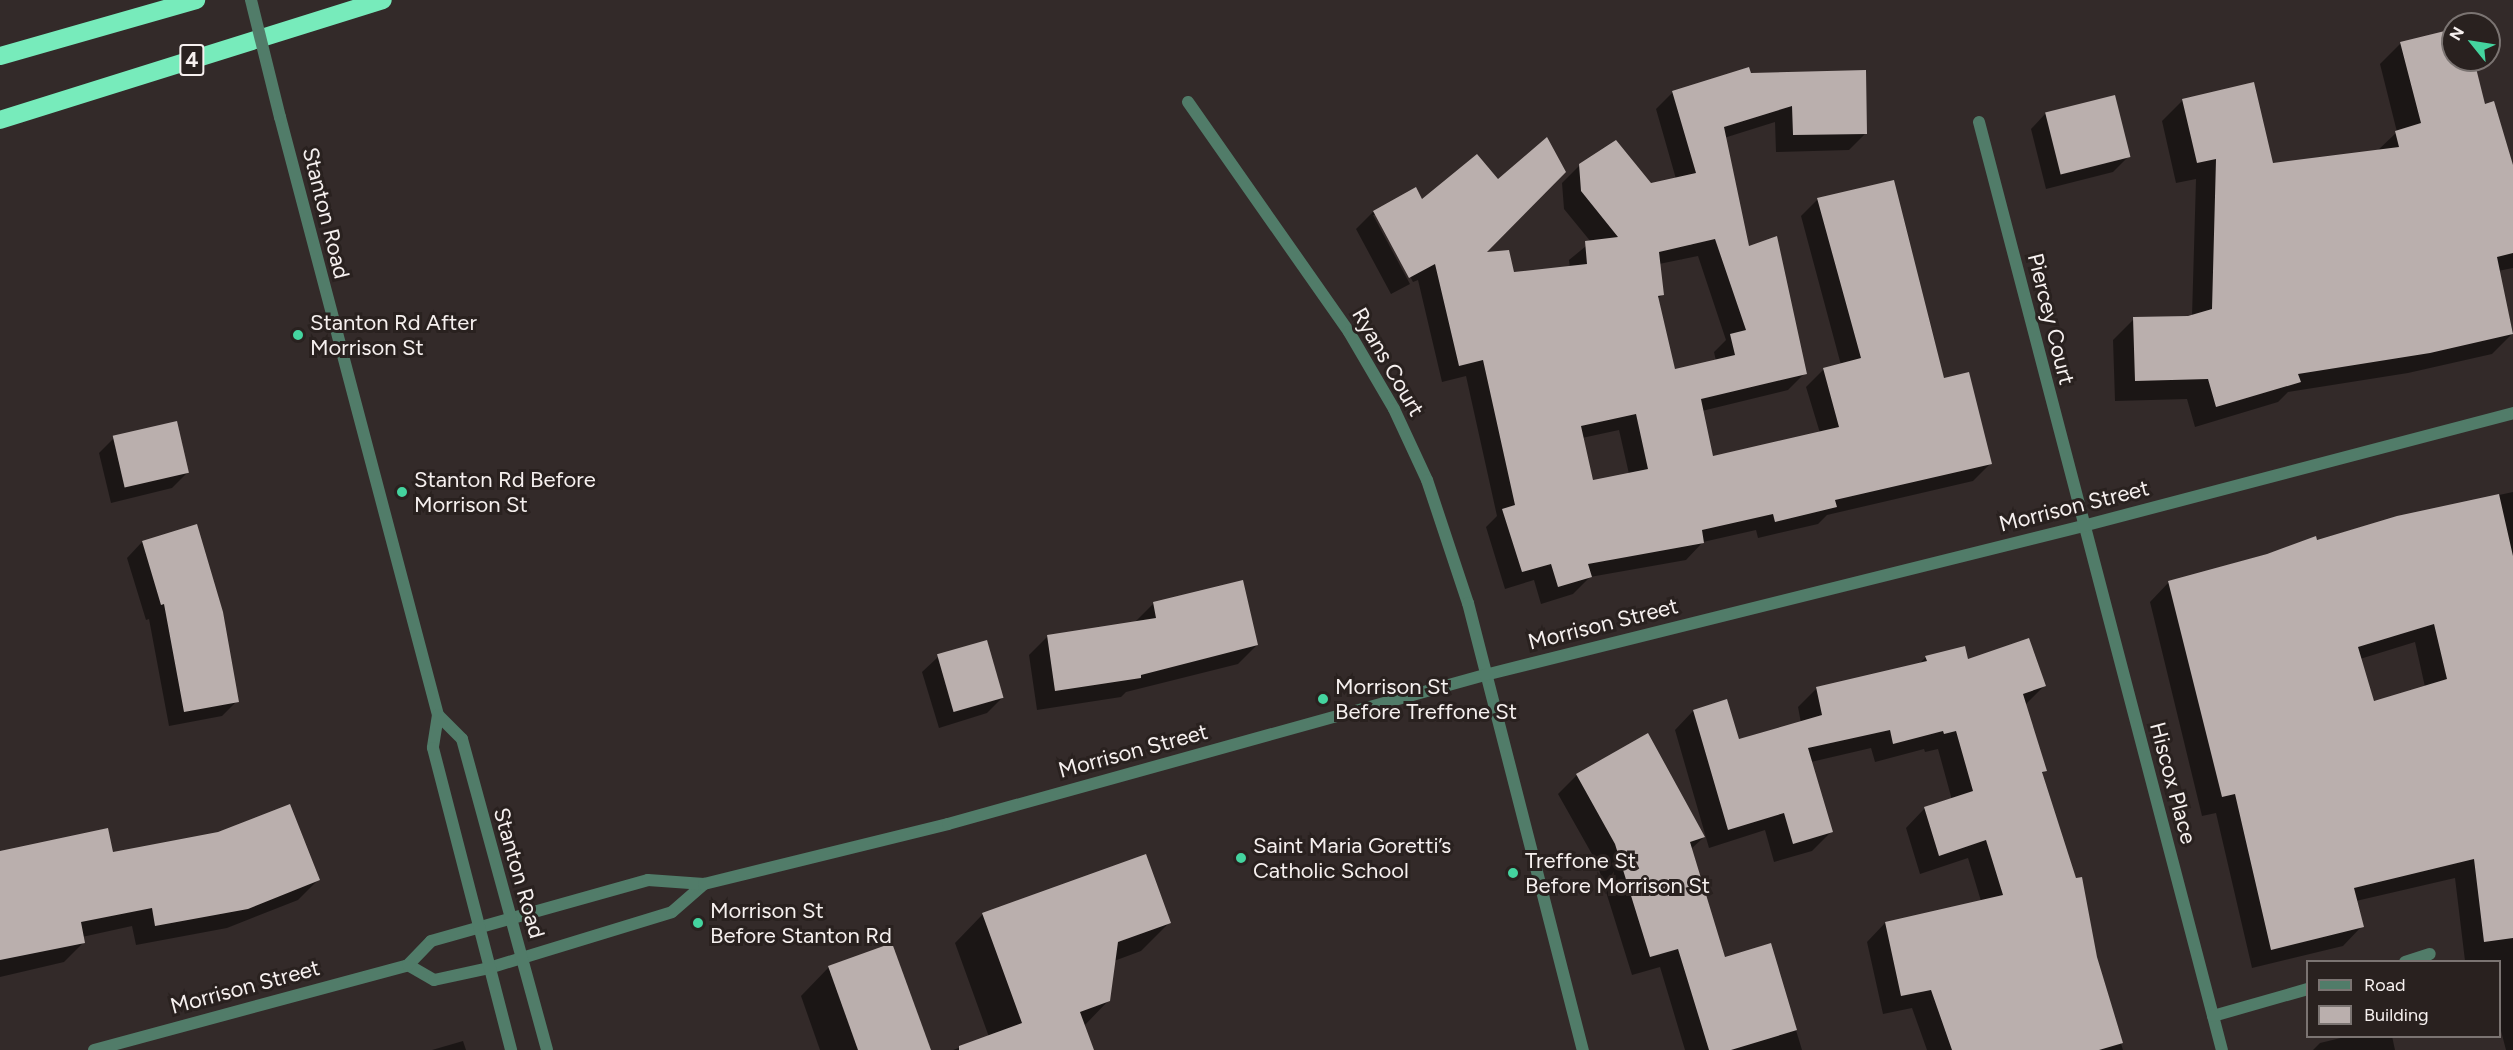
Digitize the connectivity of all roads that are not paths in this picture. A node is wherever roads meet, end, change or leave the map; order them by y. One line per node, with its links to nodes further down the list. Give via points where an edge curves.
1 (196, 0): 4 (highway)
2 (250, 0): 11 (street, Stanton Road, bridge)
3 (383, 0): 6 (highway, 4)
4 (0, 56)
5 (1188, 102): 10 (street, Ryans Court, via 1349,332 1394,409 1427,480 1468,603)
6 (0, 120)
7 (1979, 122): 9 (street, Piercey Court)
8 (2513, 413): 9 (street, Morrison Street)
9 (2083, 526): 10 (street, Morrison Street); 21 (street, Hiscox Place)
10 (1485, 675): 12 (street, Morrison Street, via 948,824); 25 (street, Ryans Court)
11 (438, 714): 13 (street, Stanton Road, via 462,739); 14 (street, Stanton Road, via 433,748)
12 (704, 884): 13 (street, Morrison Street, via 648,880); 16 (street, Morrison Street, via 672,912)
13 (510, 917): 14 (street, Morrison Street); 16 (street, Stanton Road)
14 (478, 925): 18 (street, Morrison Street, via 431,941); 19 (street, Stanton Road)
15 (2430, 954): 17 (street)
16 (521, 959): 19 (street, Morrison Street); 24 (street, Stanton Road)
17 (2410, 960)
18 (408, 965): 19 (street, Morrison Street, via 434,980); 22 (street, Morrison Street)
19 (489, 968): 23 (street, Stanton Road)
20 (2306, 989): 21 (street)
21 (2213, 1016): 26 (street, Hiscox Place)
22 (94, 1050)
23 (512, 1050)
24 (547, 1050)
25 (1583, 1050)
26 (2222, 1050)

